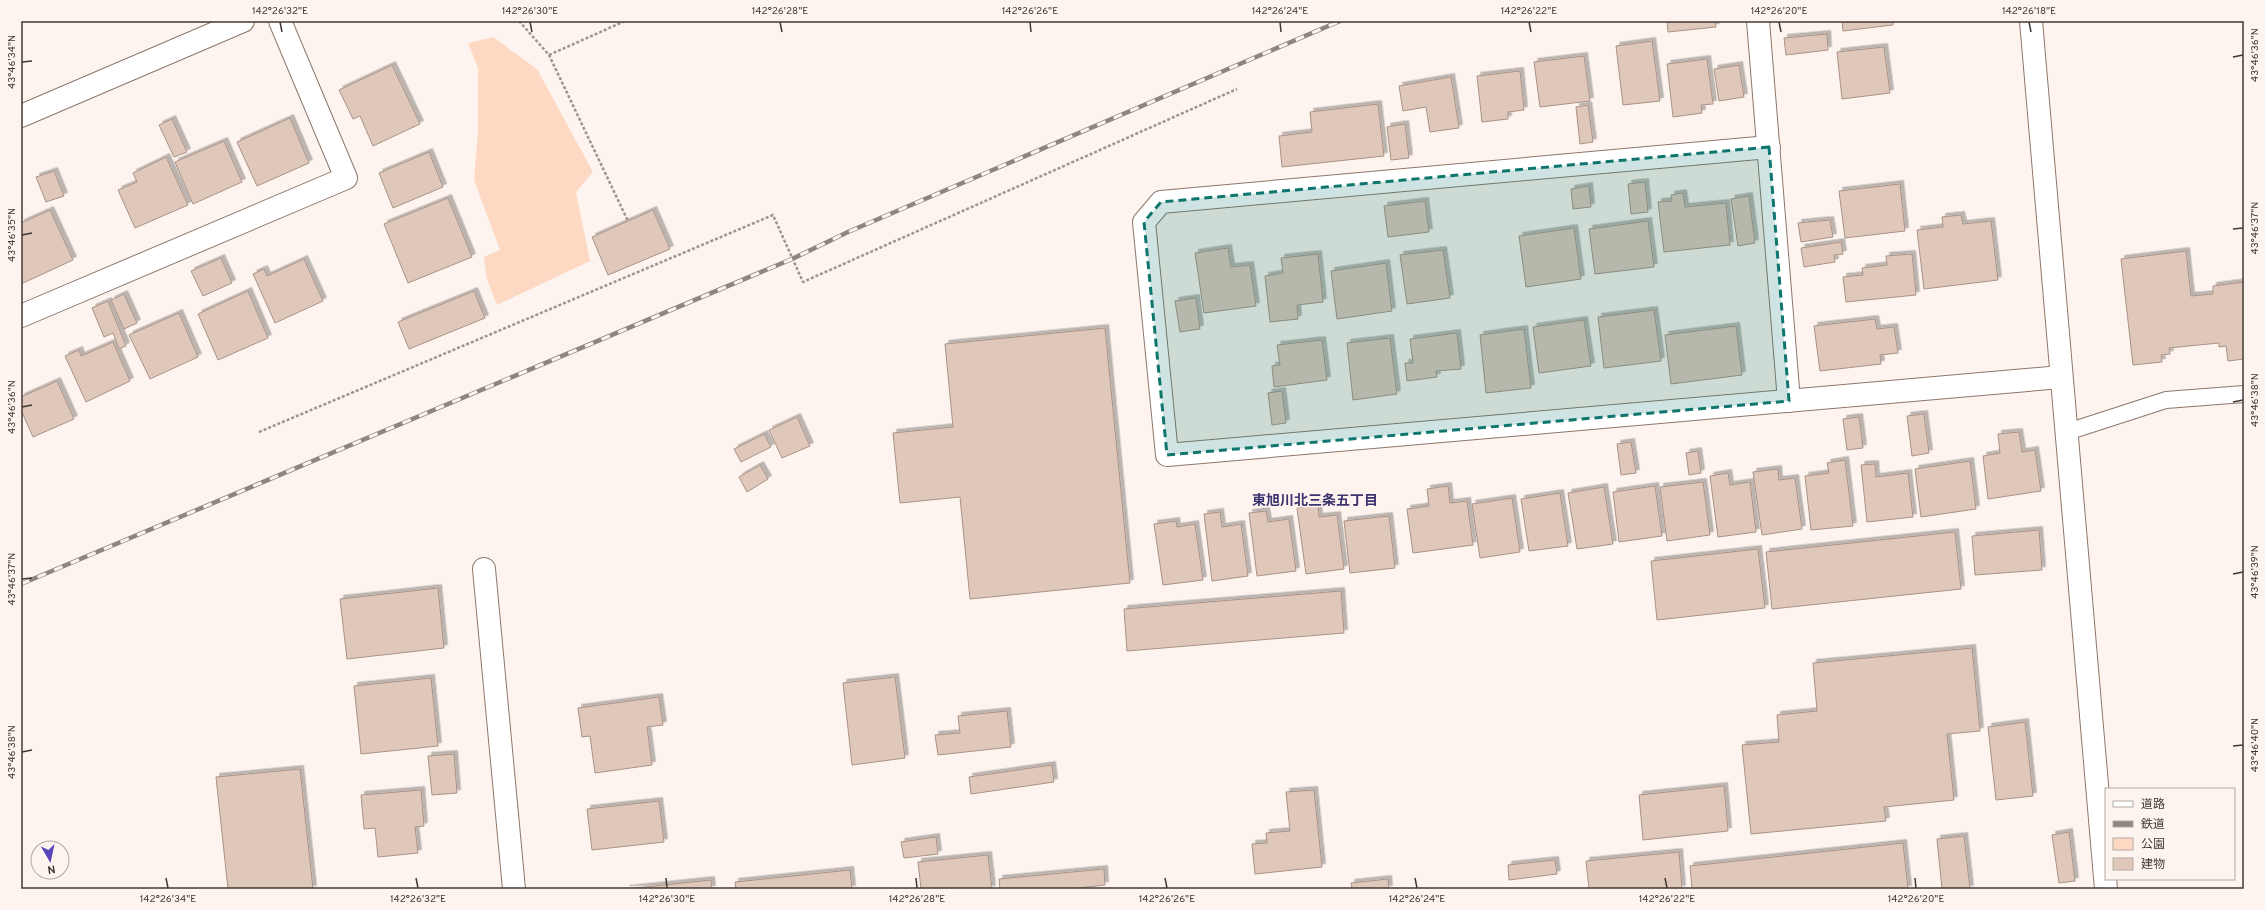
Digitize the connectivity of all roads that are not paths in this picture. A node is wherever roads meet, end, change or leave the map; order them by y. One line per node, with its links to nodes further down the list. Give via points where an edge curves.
1 (242, 21): 5 (street)
2 (280, 21): 7 (street, via 346,178)
3 (1758, 21): 6 (street)
4 (2031, 21): 8 (street)
5 (21, 116)
6 (1769, 147): 10 (street); 10 (street, via 1161,202 1144,222 1167,455)
7 (21, 316)
8 (2061, 377): 10 (street); 11 (street)
9 (2244, 394): 11 (lane, via 2166,400)
10 (1789, 401)
11 (2067, 432): 13 (street)
12 (484, 569): 14 (street)
13 (2105, 877)
14 (514, 889)

